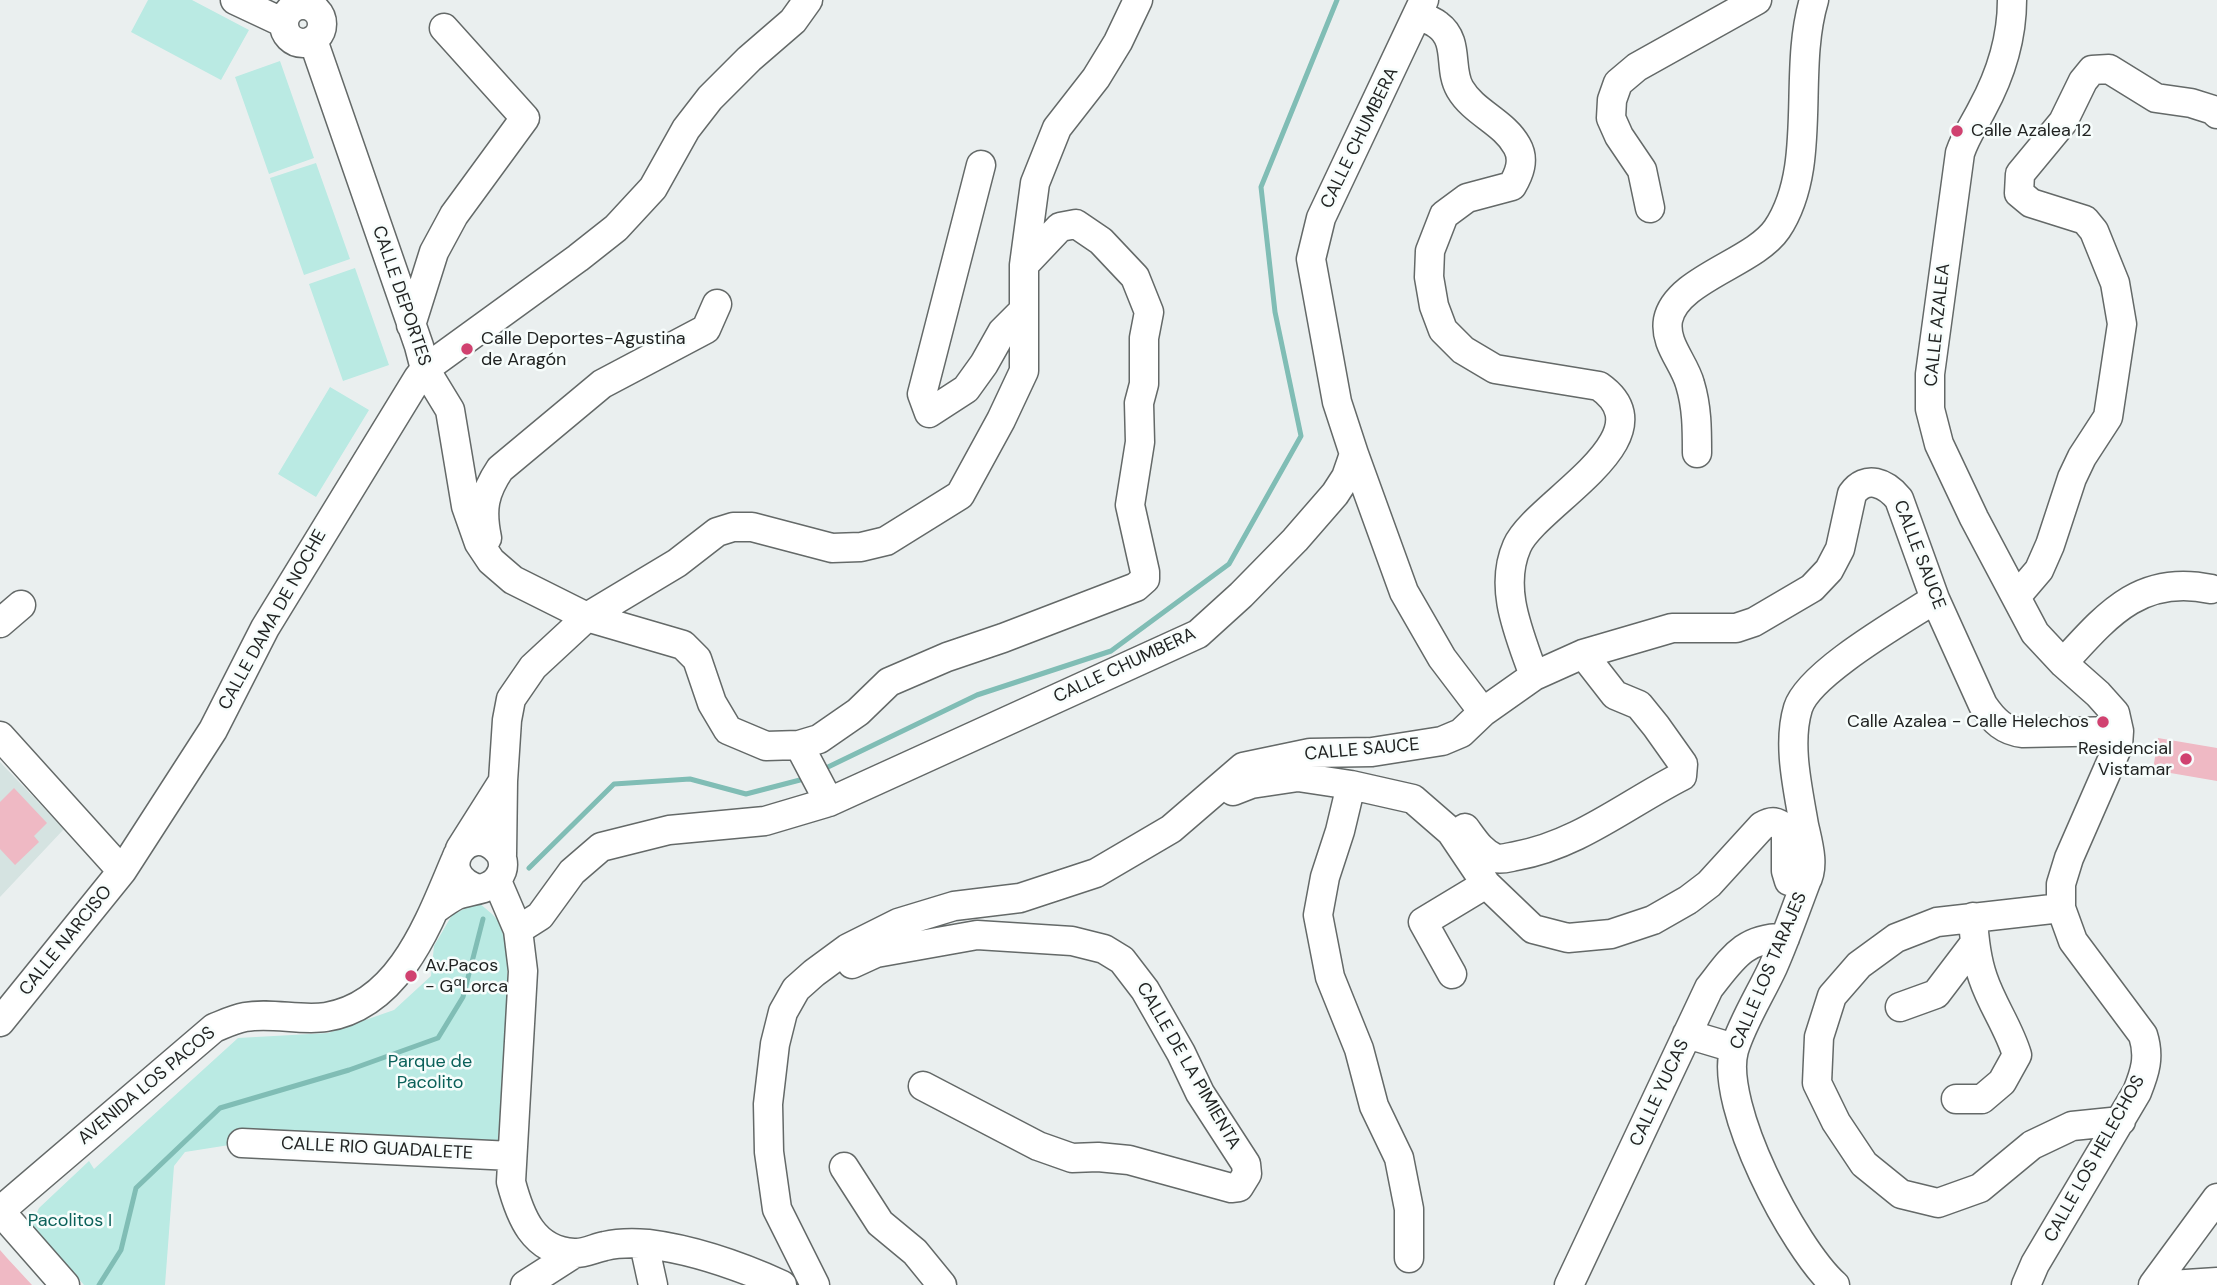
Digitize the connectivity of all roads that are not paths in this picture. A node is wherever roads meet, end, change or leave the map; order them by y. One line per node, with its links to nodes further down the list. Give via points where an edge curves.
1 (235, 0): 9 (street)
2 (808, 0): 19 (street, CALLE DAMA DE NOCHE, via 793,21 710,98 653,188 616,228)
3 (1138, 0): 15 (street, AVENIDA LOS PACOS, via 1096,78 1057,128 1035,183)
4 (1757, 0): 14 (street, via 1637,67 1618,83 1611,118 1642,170)
5 (1814, 0): 20 (street, via 1802,75 1802,152 1788,209 1776,231 1756,249 1701,282 1677,301 1669,316 1670,342 1690,382 1697,412)
6 (2012, 0): 24 (street, CALLE AZALEA, via 2008,47 1960,153 1930,374 1930,409 1939,444)
7 (306, 2): 9 (street, via 287,13); 11 (street, via 322,25)
8 (1421, 8): 21 (street, CALLE CHUMBERA, via 1321,218 1311,259 1338,401); 29 (street, via 1448,37 1453,70 1467,101 1502,128 1518,146 1521,159 1512,186 1467,198 1444,215 1430,251 1429,277 1443,330 1463,350 1495,369 1599,386 1620,410 1612,443 1592,471 1517,544 1510,567 1510,594)
9 (284, 23): 11 (street, via 293,40)
10 (444, 28): 18 (street, via 525,118 454,215 435,252)
11 (313, 40): 18 (street, CALLE DEPORTES)
12 (2217, 114): 24 (street, via 2191,103 2156,98 2109,69 2092,70 2063,122 2020,174 2019,192 2031,203 2085,220 2094,231 2115,284 2122,324 2108,417 2072,478 2039,570)
13 (981, 165): 17 (street, via 922,394 929,412 966,389 1002,331)
14 (1650, 208)
15 (1024, 265): 17 (street, AVENIDA LOS PACOS); 33 (street, via 1060,228 1076,224 1101,241 1135,277 1149,312 1139,403 1140,442 1130,505 1145,572 1141,584 889,682 858,712 819,739)
16 (717, 304): 22 (street, via 706,329 602,384 500,469 484,503)
17 (1023, 310): 26 (street, AVENIDA LOS PACOS, via 1024,371 960,495 886,541 861,547 832,548 752,527 717,532 677,563)
18 (411, 325): 19 (street, CALLE DEPORTES)
19 (425, 369): 22 (street, CALLE DEPORTES, via 450,410 466,506); 40 (street, CALLE DAMA DE NOCHE, via 265,628 214,730)
20 (1697, 453)
21 (1354, 454): 30 (street, via 1405,592 1441,658); 37 (street, CALLE CHUMBERA, via 1346,477 1303,530 1198,634)
22 (491, 561): 26 (street, CALLE DEPORTES, via 513,580)
23 (2211, 589): 28 (street, via 2187,584 2159,588 2122,605)
24 (2016, 597): 28 (street, CALLE AZALEA, via 2035,633)
25 (1935, 599): 27 (street, CALLE SAUCE, via 1899,499 1880,483 1866,482 1852,494 1840,550 1829,570 1791,602 1736,628 1672,628); 31 (street, CALLE SAUCE, via 1983,705 2009,731); 42 (street, CALLE LOS TARAJES, via 1814,684 1798,706 1795,763 1810,854)
26 (587, 617): 33 (street, via 683,645 697,659 712,703 728,730 766,746); 35 (street, AVENIDA LOS PACOS, via 533,667 511,699)
27 (1583, 654): 29 (street, CALLE SAUCE); 34 (street, via 1615,695 1639,705 1682,764 1682,776 1567,842 1498,859 1482,851 1449,809 1423,790 1388,779)
28 (2063, 663): 31 (street, CALLE AZALEA, via 2115,713)
29 (1534, 676): 30 (street, CALLE SAUCE)
30 (1483, 712): 34 (street, CALLE SAUCE, via 1461,733 1442,741)
31 (2119, 731): 44 (street, CALLE LOS HELECHOS, via 2115,758 2069,858)
32 (0, 736): 40 (street, CALLE NARCISO)
33 (799, 745): 37 (street)
34 (1372, 752): 38 (street, CALLE SAUCE, via 1310,753 1243,767)
35 (503, 781): 39 (street, AVENIDA LOS PACOS); 41 (street, AVENIDA LOS PACOS)
36 (1351, 785): 38 (street, via 1298,777 1251,784); 43 (street, via 1413,799 1451,832); 65 (street, via 1318,915 1330,977 1359,1049 1374,1106 1399,1158 1409,1209)
37 (829, 802): 46 (street, CALLE CHUMBERA, via 765,821 669,831 601,847 572,872 540,916)
38 (1201, 803): 49 (street, CALLE SAUCE, via 1171,829 1096,873 1020,898 954,906 898,923)
39 (457, 855): 41 (street, via 457,874 465,884); 41 (street, via 474,840 491,842); 45 (street, AVENIDA LOS PACOS)
40 (122, 872): 52 (street, CALLE NARCISO)
41 (492, 875): 45 (street); 46 (street)
42 (1806, 882): 43 (street, via 1789,881 1786,829 1770,821 1688,900 1653,920 1611,934 1568,937 1533,929); 48 (street, CALLE LOS TARAJES)
43 (1486, 884): 50 (street, via 1423,922)
44 (2060, 908): 47 (street); 57 (street, CALLE LOS HELECHOS, via 2073,940 2143,1035 2148,1050 2146,1071)
45 (434, 909): 62 (street, AVENIDA LOS PACOS, via 407,960 386,987 360,1005 326,1017 245,1017 214,1028)
46 (518, 930): 59 (street, via 523,971)
47 (1974, 930): 51 (street, via 1936,994); 56 (street, via 1983,978 2017,1055 2002,1082 1982,1099); 57 (street, via 1937,922 1896,938 1859,965 1832,996 1819,1037 1817,1083 1864,1164 1901,1194 1938,1203 1980,1188 2032,1145 2072,1126)
48 (1785, 938): 53 (street, CALLE YUCAS, via 1765,937 1737,952 1709,988); 54 (street, CALLE LOS TARAJES)
49 (822, 967): 55 (street, CALLE DE LA PIMIENTA, via 838,968 876,953 977,935 1072,941 1104,949 1122,960 1145,990 1247,1174 1239,1187 1231,1188 1129,1160 1072,1158 1038,1146); 71 (street, CALLE SAUCE, via 796,989 783,1012 768,1104 777,1209)
50 (1452, 974)
51 (1900, 1007)
52 (0, 1021)
53 (1688, 1034): 54 (street); 73 (street, CALLE YUCAS)
54 (1734, 1048): 74 (street, CALLE LOS TARAJES, via 1733,1087 1755,1157 1777,1205)
55 (923, 1086)
56 (1956, 1099)
57 (2121, 1121): 75 (street, CALLE LOS HELECHOS)
58 (242, 1143): 59 (street, CALLE RIO GUADALETE)
59 (512, 1156): 64 (street, via 511,1182 519,1211 536,1238 553,1249)
60 (844, 1167): 72 (street, via 880,1223 915,1252)
61 (2217, 1198): 76 (street)
62 (0, 1211): 67 (street)
63 (644, 1244): 64 (street, via 609,1245); 69 (street); 70 (street, via 690,1252)
64 (575, 1253): 68 (street)
65 (1409, 1258)
66 (2217, 1282): 77 (street)
67 (65, 1285)
68 (525, 1285)
69 (653, 1285)
70 (782, 1285)
71 (815, 1285)
72 (942, 1285)
73 (1569, 1285)
74 (1835, 1285)
75 (2026, 1285)
76 (2153, 1285)
77 (2171, 1285)

